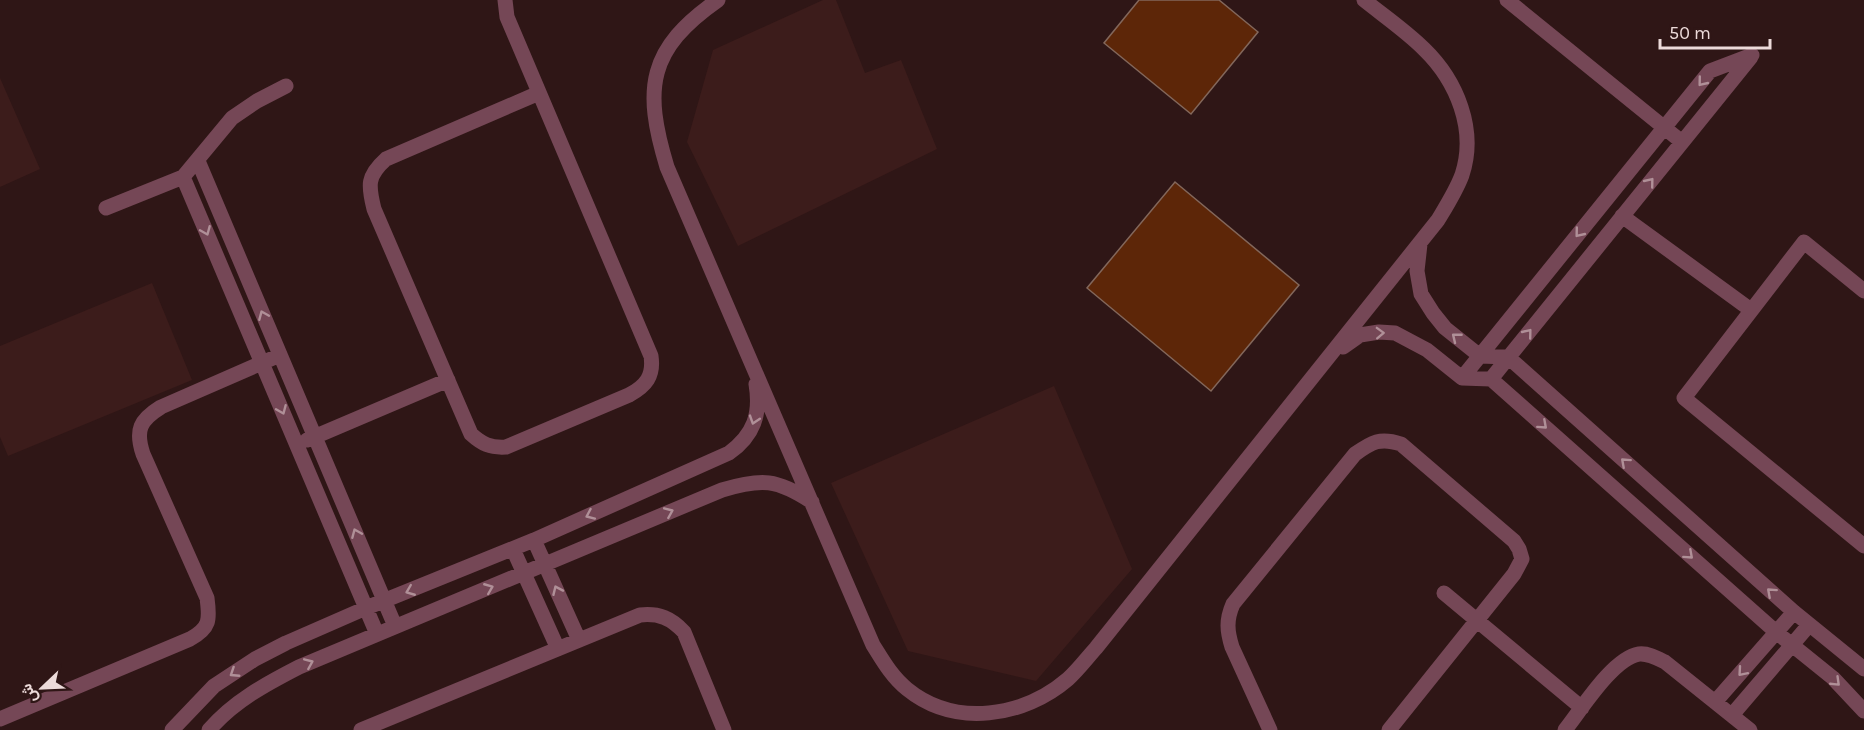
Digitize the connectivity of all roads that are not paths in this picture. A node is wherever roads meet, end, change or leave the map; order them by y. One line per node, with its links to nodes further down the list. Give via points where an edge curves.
1 (505, 0): 6 (street, via 507,17)
2 (718, 0): 21 (street, via 677,34 662,57 655,78 654,108 667,167)
3 (1364, 0): 13 (street, via 1424,48 1443,70 1454,88 1463,117 1467,136 1462,174 1438,220)
4 (1507, 0): 7 (street)
5 (286, 86): 9 (street, via 232,118)
6 (539, 93): 24 (street, via 386,159 374,170 369,183 374,209); 24 (street, via 651,356 649,379 629,395 506,447 479,442 471,434)
7 (1664, 128): 8 (street); 8 (street, one-way to 7, via 1752,55 1710,71); 17 (street, one-way to 17)
8 (1682, 142): 12 (street, one-way to 8)
9 (198, 161): 10 (street); 16 (street, one-way to 9)
10 (183, 177): 11 (street); 20 (street, one-way to 20)
11 (106, 208)
12 (1623, 216): 15 (street); 19 (street, one-way to 12)
13 (1421, 242): 17 (street, one-way to 13, via 1445,328 1421,294 1417,272); 18 (street)
14 (1864, 291): 15 (street, via 1804,242)
15 (1751, 310): 29 (street, via 1684,398)
16 (280, 355): 20 (street); 25 (street)
17 (1479, 356): 19 (street); 22 (street)
18 (1329, 357): 22 (street, one-way to 22, via 1360,335 1395,333 1427,350); 27 (street, via 1068,679 1036,701 1009,711 957,712 908,690 891,673 873,645)
19 (1508, 357): 23 (street); 36 (street, one-way to 19)
20 (262, 363): 26 (street, one-way to 26); 50 (street, via 146,416 138,440 207,598 207,625 190,639)
21 (752, 363): 27 (street); 28 (street, one-way to 28, via 759,400 756,418 739,446 707,464)
22 (1462, 378): 23 (street)
23 (1491, 379): 40 (street, one-way to 40)
24 (448, 380): 25 (street)
25 (315, 437): 26 (street); 34 (street, one-way to 25)
26 (296, 445): 35 (street)
27 (812, 502): 31 (street, one-way to 27, via 745,483 785,486)
28 (534, 540): 30 (street); 31 (street)
29 (1864, 546)
30 (513, 549): 32 (street); 34 (street, one-way to 34)
31 (545, 564): 32 (street); 42 (street, one-way to 31)
32 (524, 573): 39 (street, one-way to 32); 44 (street)
33 (1444, 593): 37 (street)
34 (384, 601): 35 (street); 39 (street)
35 (366, 608): 41 (street); 51 (street, one-way to 51, via 255,659 214,686)
36 (1794, 612): 38 (street); 40 (street)
37 (1477, 621): 47 (street); 55 (street, via 1514,574 1522,559 1519,549 1401,444 1389,440 1369,444 1355,454 1233,604 1228,617 1232,646); 56 (street)
38 (1809, 625): 43 (street); 45 (street)
39 (395, 626): 41 (street)
40 (1776, 632): 43 (street); 46 (street, one-way to 46)
41 (377, 634): 52 (street, one-way to 41, via 259,687)
42 (579, 640): 44 (street); 54 (street, via 640,615 654,614 676,623 684,632)
43 (1792, 645): 48 (street, one-way to 48, via 1833,678); 49 (street)
44 (558, 649): 53 (street)
45 (1864, 669)
46 (1715, 702): 47 (street, via 1665,662 1640,654 1614,668); 49 (street)
47 (1582, 708): 57 (street)
48 (1864, 711)
49 (1732, 715): 58 (street)
50 (0, 719)
51 (172, 730)
52 (209, 730)
53 (361, 730)
54 (724, 730)
55 (1270, 730)
56 (1389, 730)
57 (1565, 730)
58 (1750, 730)

